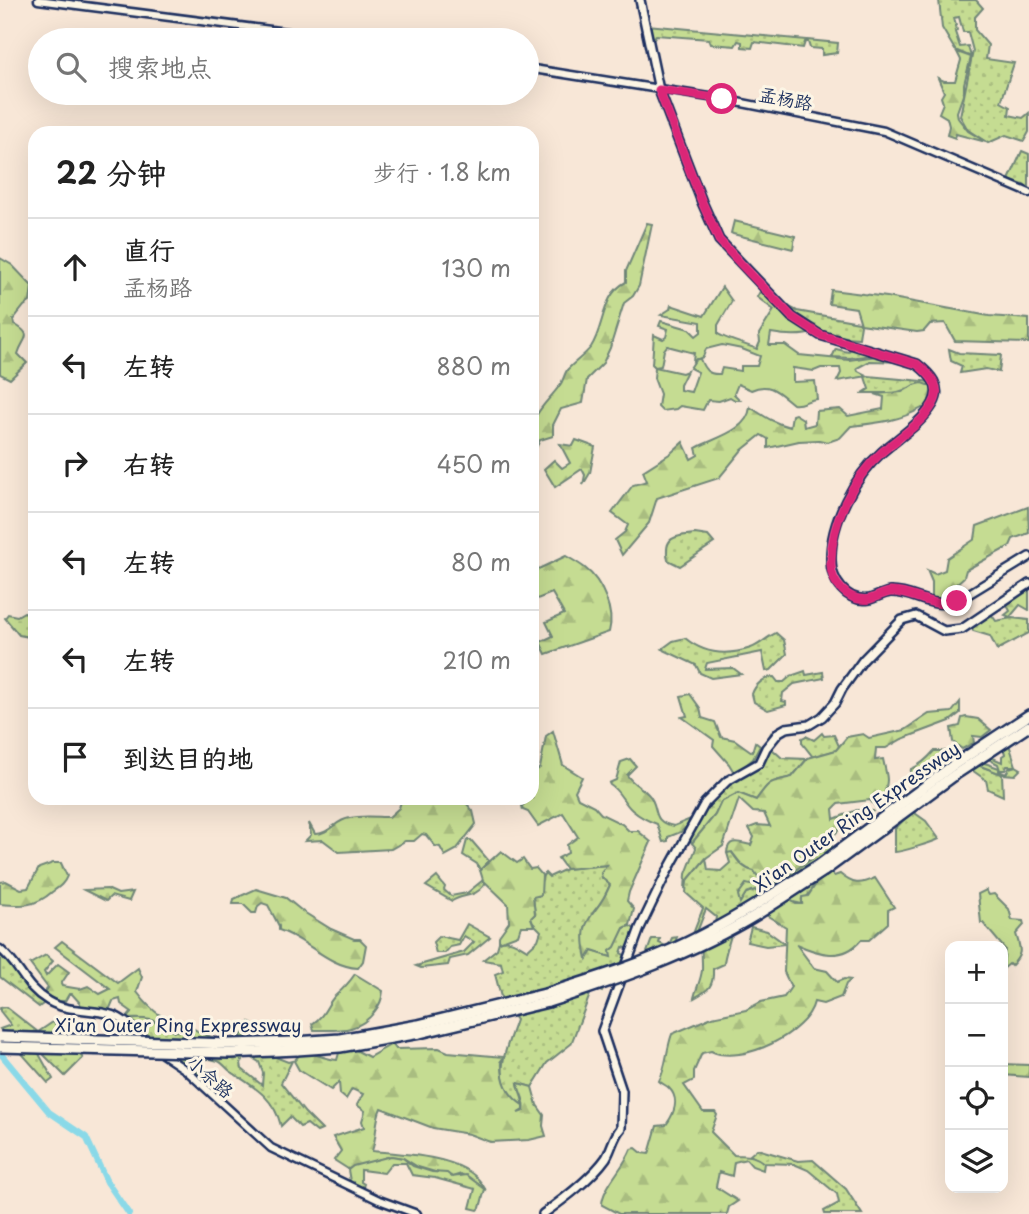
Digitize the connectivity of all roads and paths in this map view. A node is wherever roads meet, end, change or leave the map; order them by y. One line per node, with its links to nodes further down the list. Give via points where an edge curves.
1 (38, 0): 3 (street)
2 (640, 0): 5 (main road)
3 (255, 28)
4 (539, 70): 5 (street, 孟杨路)
5 (659, 90): 6 (street, 孟杨路, via 884,131); 7 (main road, via 719,240 734,257 801,323 820,335 917,364 937,387 934,403 866,470 838,516 830,552 831,571 841,590 857,599 894,592 945,605)
6 (1029, 193)
7 (1029, 557)
8 (1029, 584): 17 (main road, via 962,629 944,631 916,616 902,620 863,660 822,717 779,732 759,763 727,781 705,803 640,928 602,1031 622,1091 621,1128 606,1157)
9 (1029, 715): 11 (highway, Xi'an Outer Ring Expressway, via 952,766)
10 (1029, 726): 11 (highway, Xi'an Outer Ring Expressway)
11 (934, 784): 14 (highway, Xi'an Outer Ring Expressway, bridge, via 755,916 691,949 608,982 420,1033 341,1047)
12 (0, 949): 16 (street, 小佘路, via 30,988 50,1003 124,1021 271,1148)
13 (0, 1037): 14 (highway, Xi'an Outer Ring Expressway, bridge)
14 (296, 1046): 15 (highway, Xi'an Outer Ring Expressway, bridge, via 231,1053)
15 (0, 1047)
16 (417, 1214)
17 (543, 1214)

